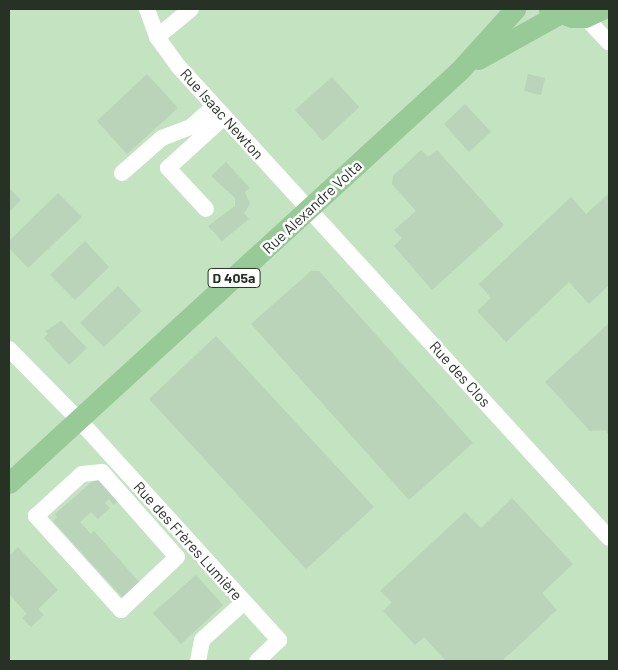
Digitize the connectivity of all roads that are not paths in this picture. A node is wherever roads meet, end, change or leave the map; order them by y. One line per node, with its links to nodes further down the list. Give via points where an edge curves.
1 (147, 9): 6 (street, Rue Isaac Newton)
2 (191, 9): 6 (street)
3 (515, 9): 8 (main road, Rue Alexandre Volta / D 405a)
4 (554, 12): 5 (main road); 8 (main road, Rue Alexandre Volta / D 405a)
5 (594, 13): 7 (street)
6 (158, 37): 9 (street, Rue Isaac Newton, via 178,66)
7 (609, 43)
8 (459, 71): 12 (main road, Rue Alexandre Volta / D 405a)
9 (219, 111): 10 (street, via 162,138); 11 (street, via 168,168); 12 (street, Rue Isaac Newton)
10 (122, 173)
11 (206, 209)
12 (310, 210): 14 (main road, Rue Alexandre Volta / D 405a); 18 (street, Rue des Clos)
13 (9, 349): 14 (street, Rue des Frères Lumière)
14 (78, 419): 15 (main road, Rue Alexandre Volta / D 405a); 16 (street, Rue des Frères Lumière)
15 (9, 483)
16 (160, 510): 17 (street); 19 (street, Rue des Frères Lumière)
17 (147, 522): 17 (street, via 102,472 82,474 36,516 122,610 177,557)
18 (609, 538)
19 (244, 602): 20 (street, via 202,640); 21 (street, Rue des Frères Lumière, via 279,640)
20 (198, 661)
21 (257, 661)

